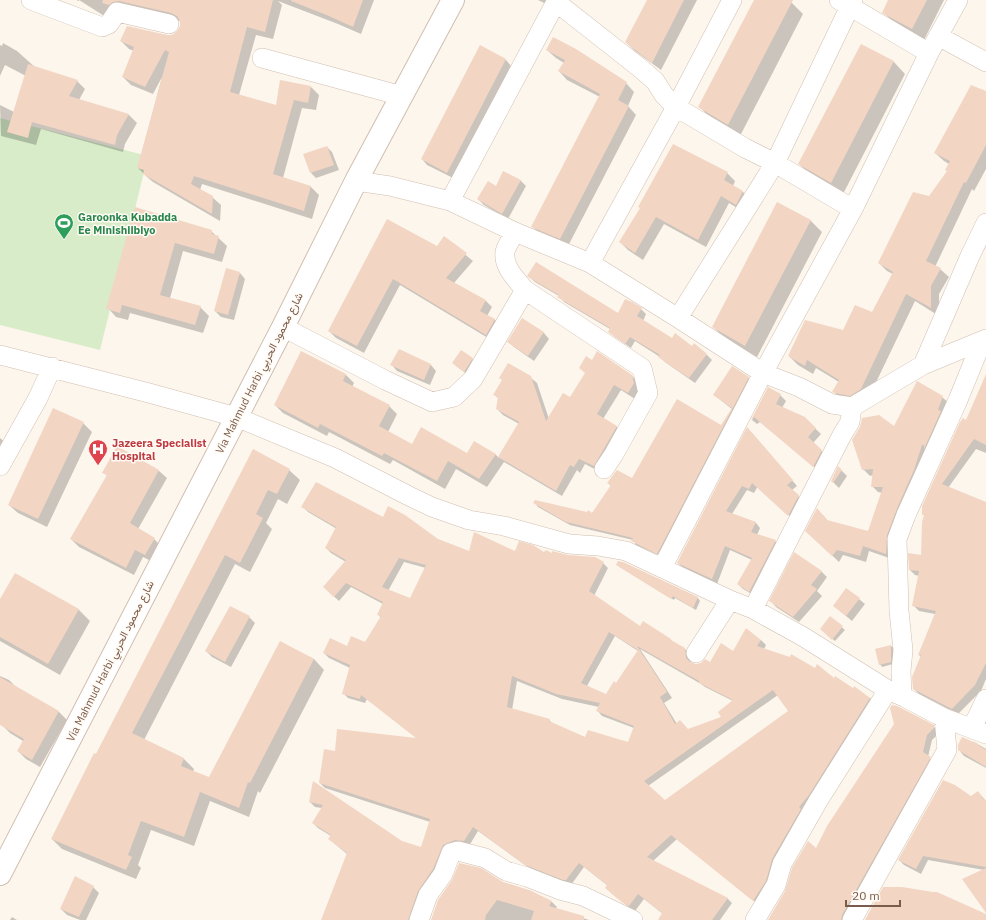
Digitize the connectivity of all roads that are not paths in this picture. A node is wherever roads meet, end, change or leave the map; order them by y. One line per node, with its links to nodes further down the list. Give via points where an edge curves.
1 (31, 0): 7 (street, via 102,27 109,24)
2 (453, 0): 13 (street, Via Mahmud Harbi شارع محمود الحربي)
3 (732, 0): 14 (street)
4 (958, 0): 9 (street)
5 (556, 1): 14 (street, via 655,81); 17 (street)
6 (847, 2): 10 (street); 15 (street)
7 (118, 6): 8 (street)
8 (169, 24)
9 (938, 36): 10 (street); 12 (street)
10 (929, 53): 18 (street)
11 (262, 58): 13 (street)
12 (986, 62)
13 (402, 96): 16 (street, Via Mahmud Harbi شارع محمود الحربي)
14 (676, 107): 15 (street); 21 (street)
15 (774, 163): 18 (street); 23 (street)
16 (356, 181): 17 (street, via 390,186); 24 (street, Via Mahmud Harbi شارع محمود الحربي)
17 (450, 201): 20 (street)
18 (853, 209): 29 (street)
19 (986, 223): 27 (street)
20 (515, 232): 21 (street); 22 (street, via 505,251 505,261 510,272)
21 (590, 263): 23 (street)
22 (525, 290): 24 (street, via 473,379 454,397 432,402); 33 (street, via 642,368 648,393)
23 (678, 318): 29 (street)
24 (283, 327): 31 (street, Via Mahmud Harbi شارع محمود الحربي)
25 (984, 340): 27 (street); 38 (street, via 906,515 898,539 899,611 903,650 902,671)
26 (0, 355): 28 (street)
27 (923, 365): 30 (street)
28 (52, 368): 31 (street); 32 (street)
29 (763, 373): 30 (street, via 832,404); 34 (street)
30 (852, 407): 36 (street, via 850,422)
31 (236, 417): 34 (street, via 335,458 432,507 469,520 504,526 569,544 626,551); 42 (street, Via Mahmud Harbi شارع محمود الحربي)
32 (0, 466)
33 (604, 469)
34 (662, 568): 35 (street)
35 (730, 600): 36 (street); 37 (street)
36 (753, 609): 38 (street)
37 (696, 653)
38 (895, 693): 40 (street); 45 (street, via 818,801 782,864 776,885)
39 (986, 699): 41 (street)
40 (944, 718): 41 (street); 46 (street, via 947,750)
41 (979, 731)
42 (0, 874)
43 (419, 920): 44 (street, via 428,895 443,874 451,853 458,851 485,858 506,871 583,896)
44 (633, 920)
45 (755, 920)
46 (852, 920)

